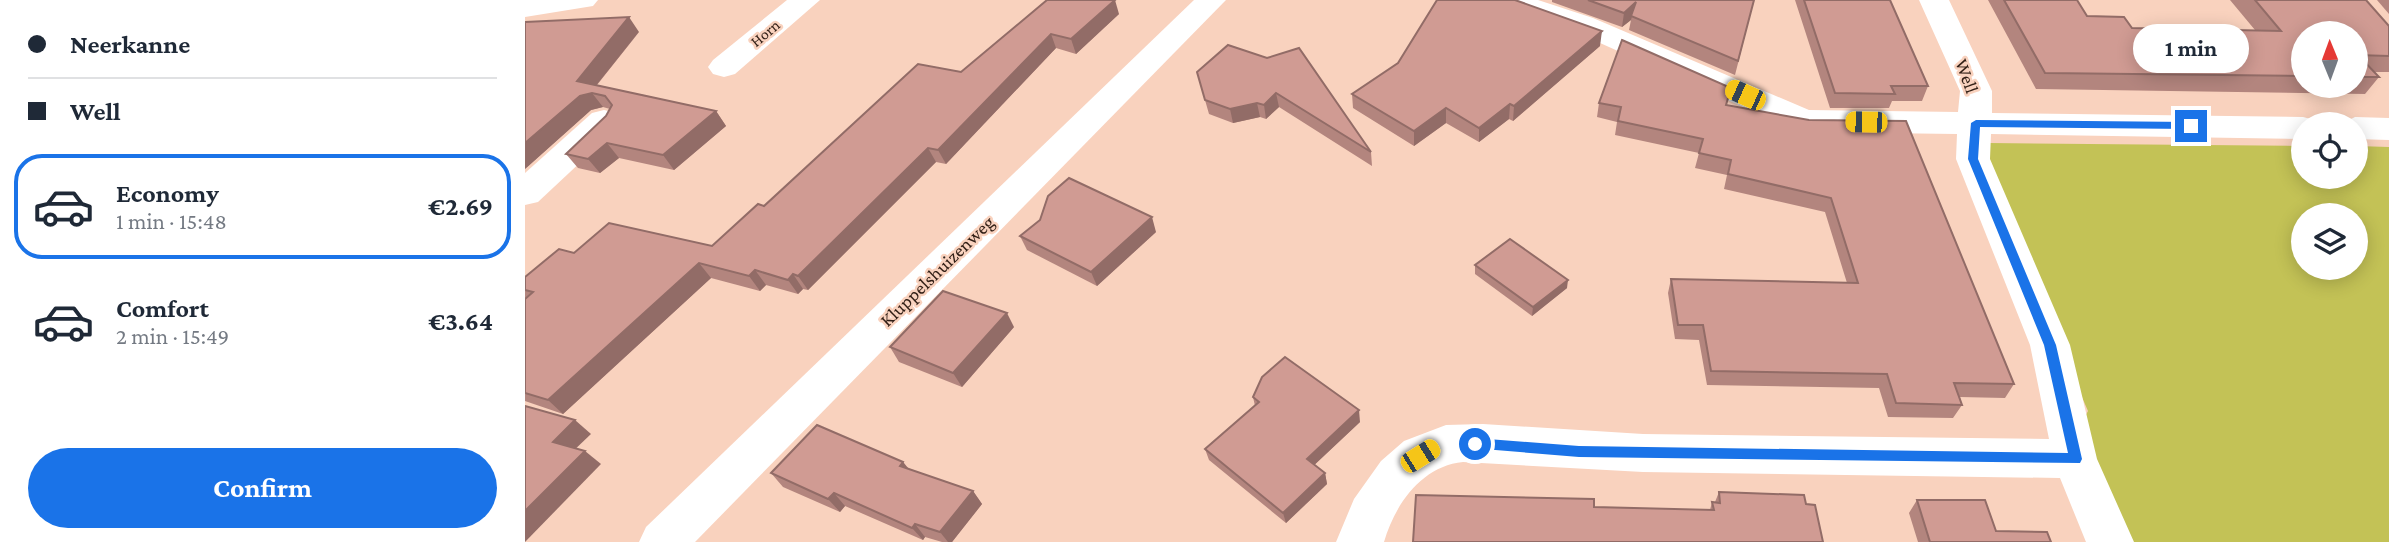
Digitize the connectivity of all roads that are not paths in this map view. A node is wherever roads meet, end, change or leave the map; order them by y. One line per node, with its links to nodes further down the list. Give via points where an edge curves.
1 (583, 0): 6 (street)
2 (805, 0): 7 (street, Horn)
3 (1211, 0): 15 (street, Kluppelshuizenweg)
4 (1508, 0): 9 (street, via 1582,24 1804,121)
5 (1934, 0): 9 (street, Well, via 1976,91)
6 (525, 8)
7 (724, 67)
8 (604, 121): 13 (street)
9 (1976, 123): 10 (street); 14 (street, Well, via 1973,159 2050,345)
10 (2291, 128)
11 (2368, 128): 12 (street)
12 (2389, 129)
13 (525, 193)
14 (2075, 459): 16 (street, via 1579,451 1475,444 1435,447 1404,466 1381,496); 17 (street, Well)
15 (663, 542)
16 (1360, 542)
17 (2110, 542)

